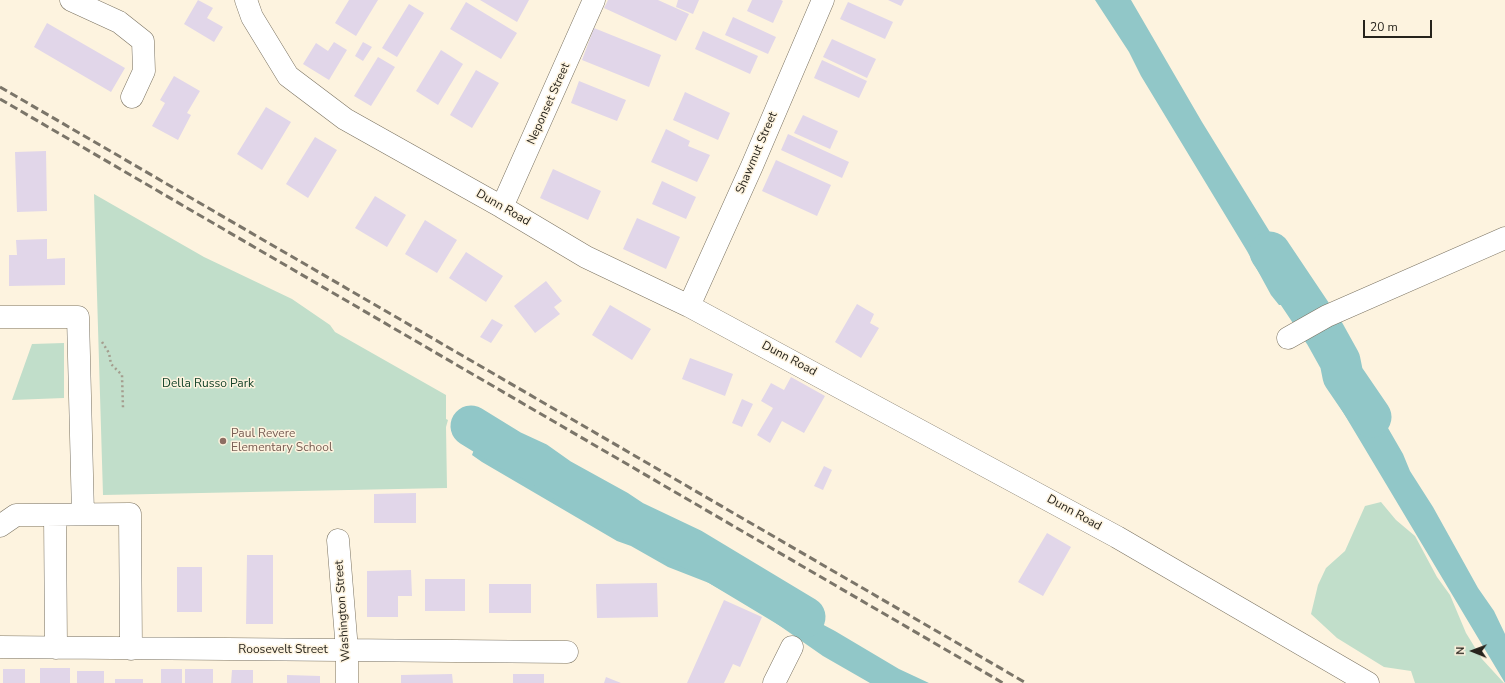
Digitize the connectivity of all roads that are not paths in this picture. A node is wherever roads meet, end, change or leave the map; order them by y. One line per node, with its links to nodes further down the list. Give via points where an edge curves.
1 (71, 0): 5 (street, via 119,22 144,41 144,71)
2 (246, 0): 6 (street, Dunn Road, via 252,17 288,76 345,119)
3 (594, 0): 6 (street, Neponset Street)
4 (823, 0): 8 (street, Shawmut Street)
5 (132, 97)
6 (502, 207): 8 (street, Dunn Road, via 586,257)
7 (1505, 238): 10 (street, via 1327,316)
8 (689, 306): 23 (street, Dunn Road, via 1117,537)
9 (0, 317): 12 (street, via 78,317)
10 (1288, 338)
11 (55, 514): 12 (street); 13 (street, via 16,515); 17 (street)
12 (83, 514): 18 (street, via 130,514)
13 (0, 526)
14 (338, 540): 19 (street, Washington Street)
15 (792, 646): 22 (street)
16 (0, 647): 17 (street, Roosevelt Street)
17 (56, 648): 18 (street, Roosevelt Street)
18 (131, 648): 19 (street, Roosevelt Street)
19 (347, 650): 20 (street, Roosevelt Street); 21 (street, Washington Street)
20 (567, 652)
21 (347, 683)
22 (774, 683)
23 (1368, 683)

